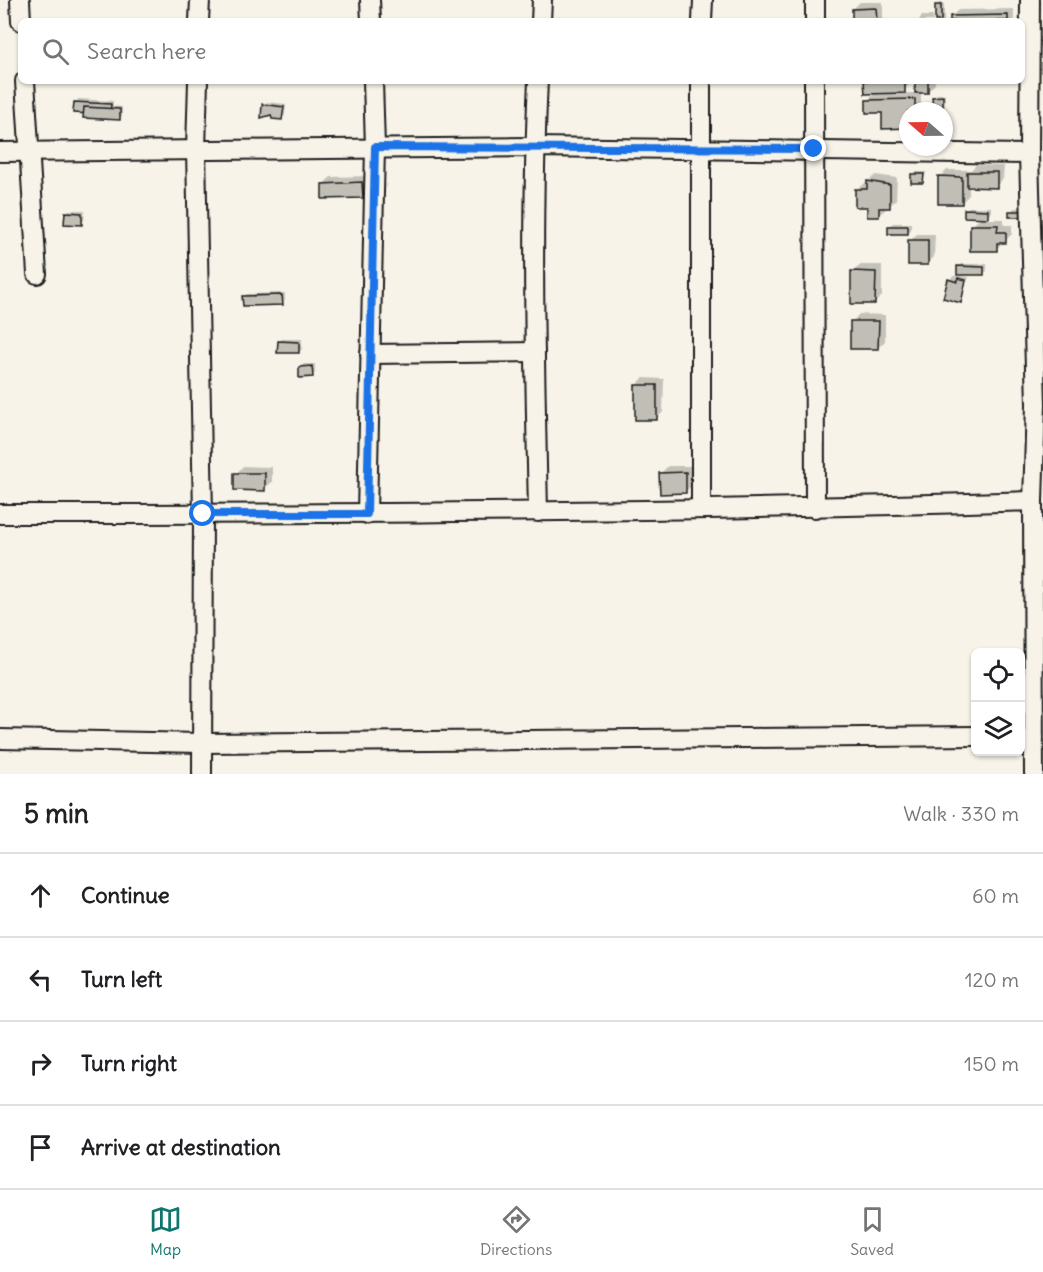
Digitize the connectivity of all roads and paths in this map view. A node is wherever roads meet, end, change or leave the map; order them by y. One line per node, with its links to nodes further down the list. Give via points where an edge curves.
1 (20, 0): 8 (street)
2 (200, 0): 9 (street)
3 (370, 0): 10 (street)
4 (542, 0): 11 (street)
5 (703, 0): 12 (street)
6 (815, 0): 13 (street)
7 (1030, 0): 27 (street)
8 (21, 18)
9 (199, 18)
10 (371, 18)
11 (541, 18)
12 (702, 18)
13 (815, 18)
14 (26, 84): 25 (street)
15 (198, 84): 23 (street)
16 (373, 84): 20 (street)
17 (538, 84): 21 (street)
18 (701, 84): 22 (street)
19 (814, 84): 24 (street)
20 (375, 147): 21 (street); 23 (street); 31 (street)
21 (535, 147): 22 (street); 30 (street)
22 (699, 148): 24 (street); 34 (street)
23 (196, 149): 25 (street); 38 (street)
24 (814, 149): 27 (street); 35 (street)
25 (31, 151): 26 (street); 29 (street)
26 (0, 152)
27 (1029, 153): 28 (street)
28 (1037, 201): 32 (street)
29 (37, 274)
30 (534, 352): 31 (street); 36 (street)
31 (370, 354): 39 (street)
32 (1040, 404): 33 (street)
33 (1033, 501): 35 (street); 40 (street)
34 (701, 508): 35 (street); 36 (street)
35 (815, 508)
36 (538, 512): 39 (street)
37 (0, 514): 38 (street)
38 (203, 514): 39 (street); 44 (street)
39 (367, 514)
40 (1038, 601): 42 (street)
41 (971, 736): 44 (street)
42 (1032, 736): 46 (street)
43 (0, 739): 44 (street)
44 (201, 743): 45 (street)
45 (202, 774)
46 (1034, 774)

